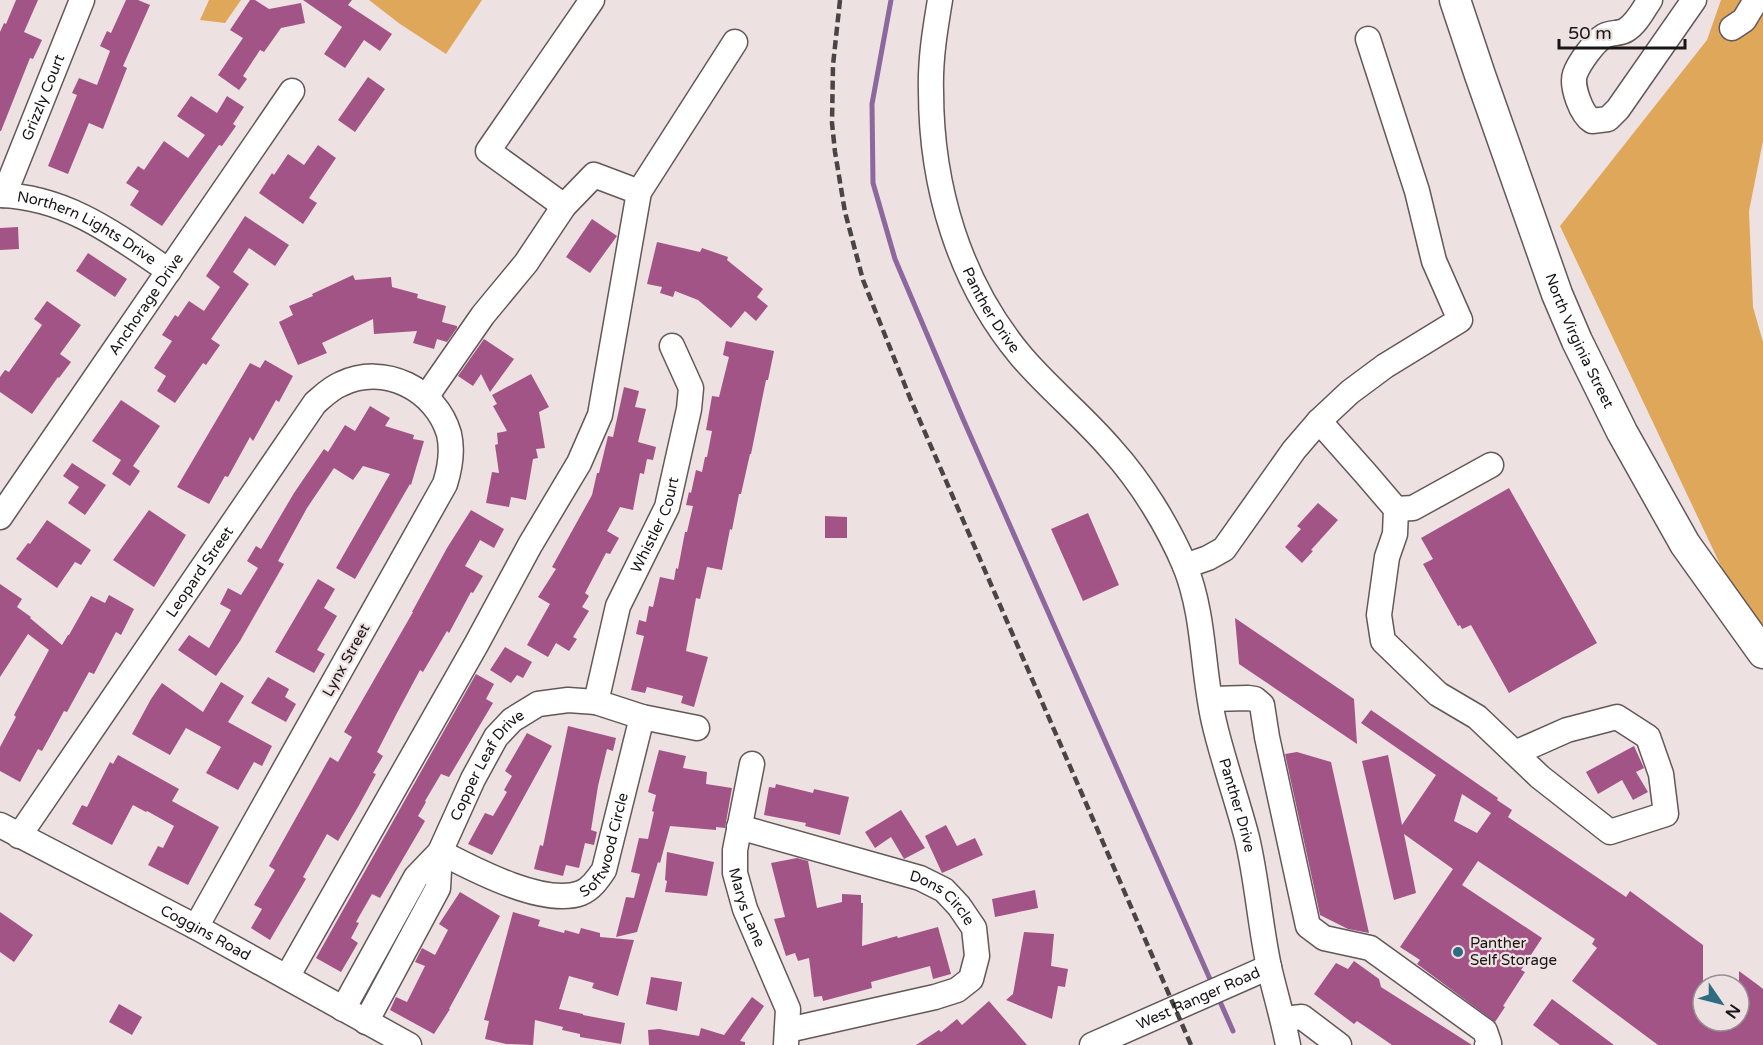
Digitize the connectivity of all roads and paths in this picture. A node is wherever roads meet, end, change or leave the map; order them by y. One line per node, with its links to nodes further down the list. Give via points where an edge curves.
1 (82, 0): 11 (street, Grizzly Court)
2 (592, 0): 12 (street, via 488,151)
3 (940, 0): 20 (street, Panther Drive, via 930,88 932,131 946,207 964,262 993,319 1022,357 1112,450 1138,483)
4 (1455, 0): 21 (main road, North Virginia Street, via 1577,341 1622,432 1685,544)
5 (1650, 0): 6 (street, via 1626,30 1603,37 1594,45 1575,75 1578,100 1585,116 1592,121 1608,119 1618,109)
6 (1694, 0)
7 (1368, 39): 16 (street, via 1417,192 1434,261 1460,320 1385,366)
8 (735, 42): 10 (street)
9 (292, 91): 13 (street, Anchorage Drive)
10 (639, 192): 12 (street, via 594,175); 33 (street, via 600,415 579,463)
11 (2, 195): 13 (street, Northern Lights Drive, via 72,211 101,225)
12 (564, 206): 15 (street, via 526,263)
13 (169, 271): 19 (street, Anchorage Drive)
14 (672, 346): 23 (street, Whistler Court, via 691,388 689,409 667,507 618,606)
15 (422, 394): 29 (street, Leopard Street, via 397,380 378,376 342,383 315,403); 31 (street, Lynx Street, via 433,404 449,435 450,460 445,484)
16 (1319, 422): 18 (street); 20 (street, via 1294,450 1224,549)
17 (1491, 465): 18 (street, via 1413,508)
18 (1396, 509): 26 (street, via 1379,615 1383,641 1438,694 1477,717)
19 (0, 516)
20 (1185, 566): 22 (street, Panther Drive, via 1199,613)
21 (1763, 653)
22 (1211, 699): 32 (street, Panther Drive, via 1247,840); 42 (street, via 1248,698 1262,705 1308,926 1324,938 1370,948 1485,1031)
23 (596, 702): 24 (street, Copper Leaf Drive); 30 (street, Copper Leaf Drive, via 538,704 512,720 496,737 473,779)
24 (642, 717): 25 (street, Copper Leaf Drive); 30 (street, Softwood Circle, via 604,870 594,884 582,892 560,897 503,882)
25 (697, 728)
26 (1515, 753): 26 (street, via 1610,832 1666,814 1661,774 1648,737 1617,717 1567,730)
27 (752, 764): 28 (street, Marys Lane)
28 (739, 827): 37 (street, Marys Lane, via 735,873 745,909 788,1009); 37 (street, Dons Circle, via 920,878 944,890 974,928 978,956 971,979 957,990)
29 (10, 831): 31 (street, Coggins Road)
30 (440, 852): 34 (street, Copper Leaf Drive, via 416,877); 36 (street, Copper Leaf Drive, via 438,888)
31 (196, 927): 33 (street, Coggins Road)
32 (1269, 967): 35 (street, Panther Drive); 39 (street, West Ranger Road)
33 (287, 977): 34 (street, Coggins Road)
34 (343, 1009): 36 (street, Coggins Road)
35 (1283, 1019): 40 (street, Panther Drive); 41 (street, via 1302,1017)
36 (366, 1022): 38 (street, Coggins Road)
37 (787, 1037)
38 (409, 1045)
39 (1092, 1045)
40 (1288, 1045)
41 (1339, 1045)
42 (1487, 1045)

